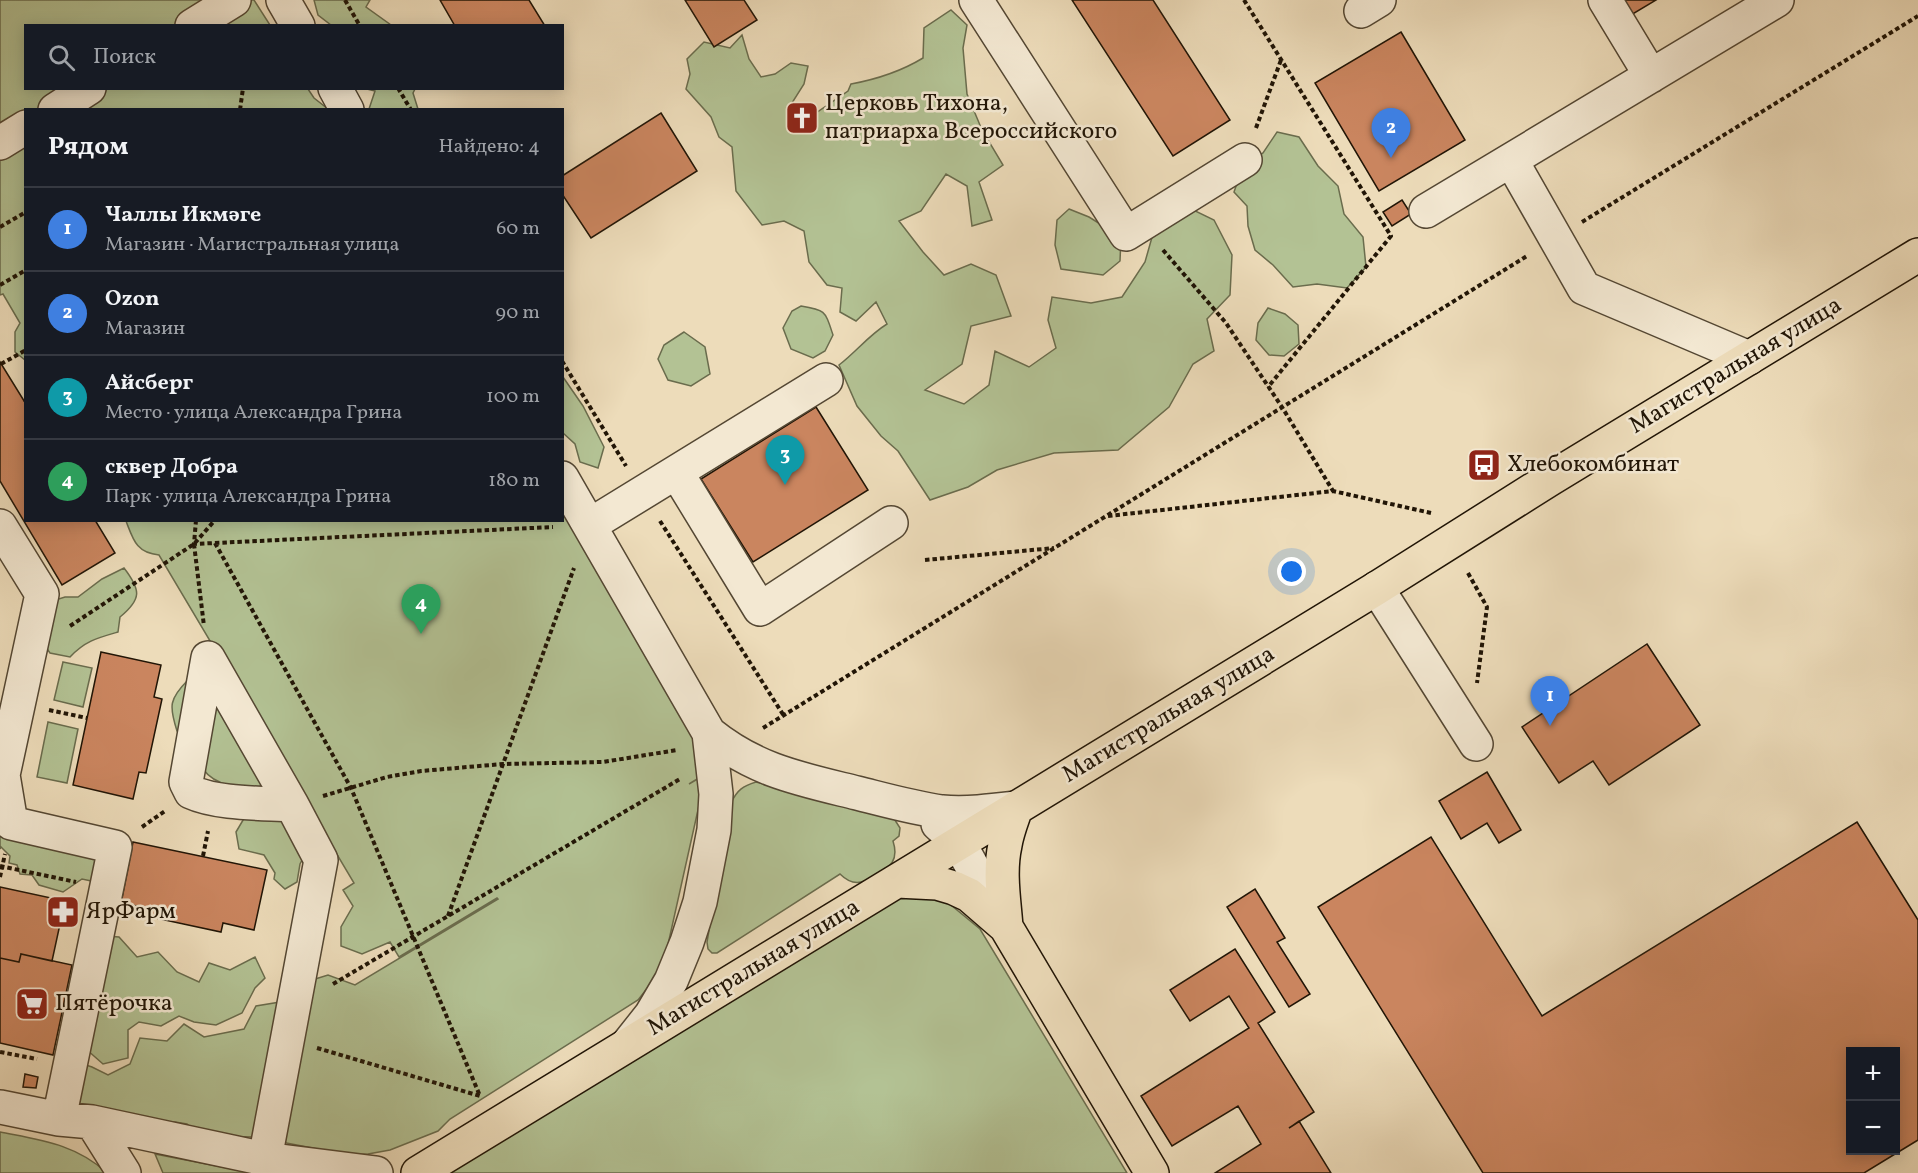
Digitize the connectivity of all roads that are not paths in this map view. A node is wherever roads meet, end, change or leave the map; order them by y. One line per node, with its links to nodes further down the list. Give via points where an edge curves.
1 (234, 0): 6 (street)
2 (283, 0): 7 (street)
3 (976, 0): 15 (street, via 1126,234)
4 (1605, 0): 8 (street)
5 (1777, 0): 8 (street)
6 (195, 24)
7 (297, 24)
8 (1652, 76): 16 (street)
9 (86, 90): 11 (street)
10 (336, 90): 12 (street)
11 (58, 108)
12 (346, 108)
13 (24, 128): 14 (street)
14 (0, 143)
15 (1245, 160)
16 (1511, 160): 17 (street); 19 (street, via 1584,288)
17 (1426, 211)
18 (1918, 255): 19 (main road, Магистральная улица)
19 (1749, 358): 26 (main road, Магистральная улица)
20 (826, 380): 21 (street)
21 (677, 472): 23 (street, via 760,609); 24 (street)
22 (564, 481): 24 (street)
23 (891, 523)
24 (590, 525): 27 (street)
25 (0, 526): 37 (street, via 42,594 3,775 11,823 115,847)
26 (1377, 588): 28 (street); 31 (main road, Магистральная улица)
27 (709, 739): 29 (street, via 785,776); 35 (street, via 716,794 714,830 700,902 671,981 651,1015)
28 (1476, 744)
29 (877, 798): 31 (street, via 944,812); 32 (street, via 936,823)
30 (292, 805): 30 (street, via 208,658 186,782 191,792 214,799); 39 (street, via 321,860)
31 (1016, 808): 32 (main road, Магистральная улица); 34 (main road, via 1003,858)
32 (958, 843): 33 (main road, Магистральная улица); 34 (street)
33 (897, 881): 34 (main road, via 938,883 954,888 969,895); 35 (main road, Магистральная улица)
34 (1006, 927): 43 (main road)
35 (627, 1044): 42 (main road, Магистральная улица)
36 (0, 1107): 37 (street)
37 (59, 1119): 38 (street)
38 (92, 1122): 39 (street); 40 (street)
39 (265, 1158): 41 (street)
40 (124, 1173)
41 (376, 1173)
42 (418, 1173)
43 (1152, 1173)

